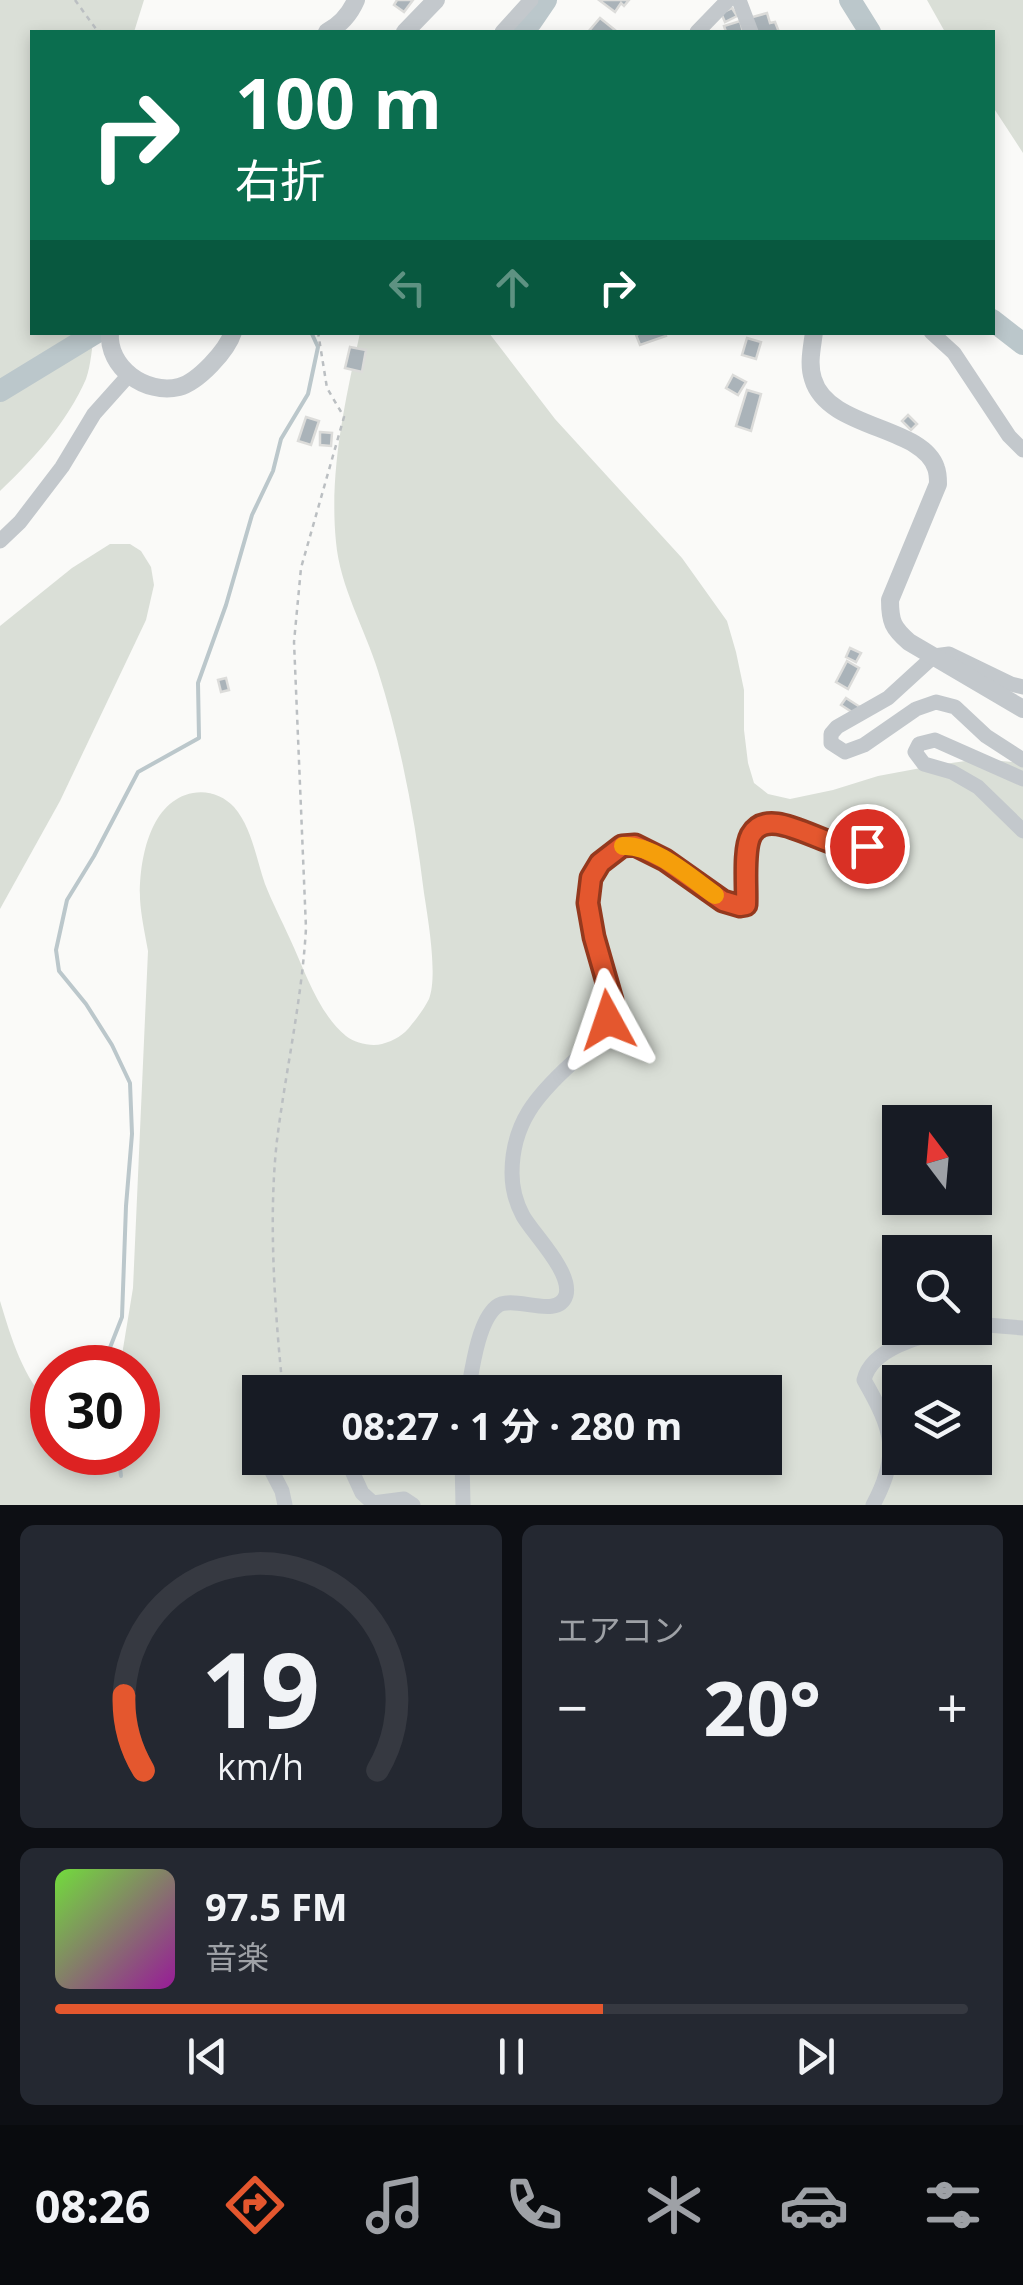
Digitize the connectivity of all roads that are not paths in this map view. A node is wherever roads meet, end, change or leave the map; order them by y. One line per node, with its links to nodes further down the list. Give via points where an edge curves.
1 (356, 0): 7 (street)
2 (436, 0): 8 (street)
3 (530, 0): 6 (street)
4 (728, 0): 9 (street)
5 (739, 0): 10 (street)
6 (515, 28)
7 (331, 30)
8 (407, 30)
9 (699, 30)
10 (750, 30)
11 (110, 335): 15 (street)
12 (233, 335): 15 (street, via 199,377 179,387 154,388)
13 (814, 335): 18 (street, via 812,378 821,398 924,450 936,466 938,484 890,600 894,629)
14 (934, 335): 16 (street)
15 (128, 376): 17 (street)
16 (1023, 450)
17 (0, 540)
18 (934, 656): 19 (street, via 949,654); 20 (street); 21 (street, via 888,698 837,727 831,743 845,752 936,702 955,707)
19 (1023, 687)
20 (1023, 709)
21 (1023, 760)
22 (1023, 779): 24 (street, via 935,740 918,744 924,764 978,787)
23 (873, 824): 28 (street, via 867,846 859,850 782,823 752,832 746,905 740,906 635,845 622,846 600,863 588,903 612,1000 608,1020 545,1088 514,1141 516,1203 565,1281 566,1295 550,1307 505,1302 494,1308 482,1327)
24 (1023, 831)
25 (992, 1325): 26 (street)
26 (1023, 1328)
27 (900, 1345): 35 (street, via 866,1371 864,1380 884,1414 891,1452)
28 (472, 1375)
29 (273, 1475): 32 (street)
30 (354, 1475): 33 (street, via 374,1503 404,1499)
31 (462, 1475): 34 (street)
32 (285, 1505)
33 (413, 1505)
34 (463, 1505)
35 (873, 1505)

